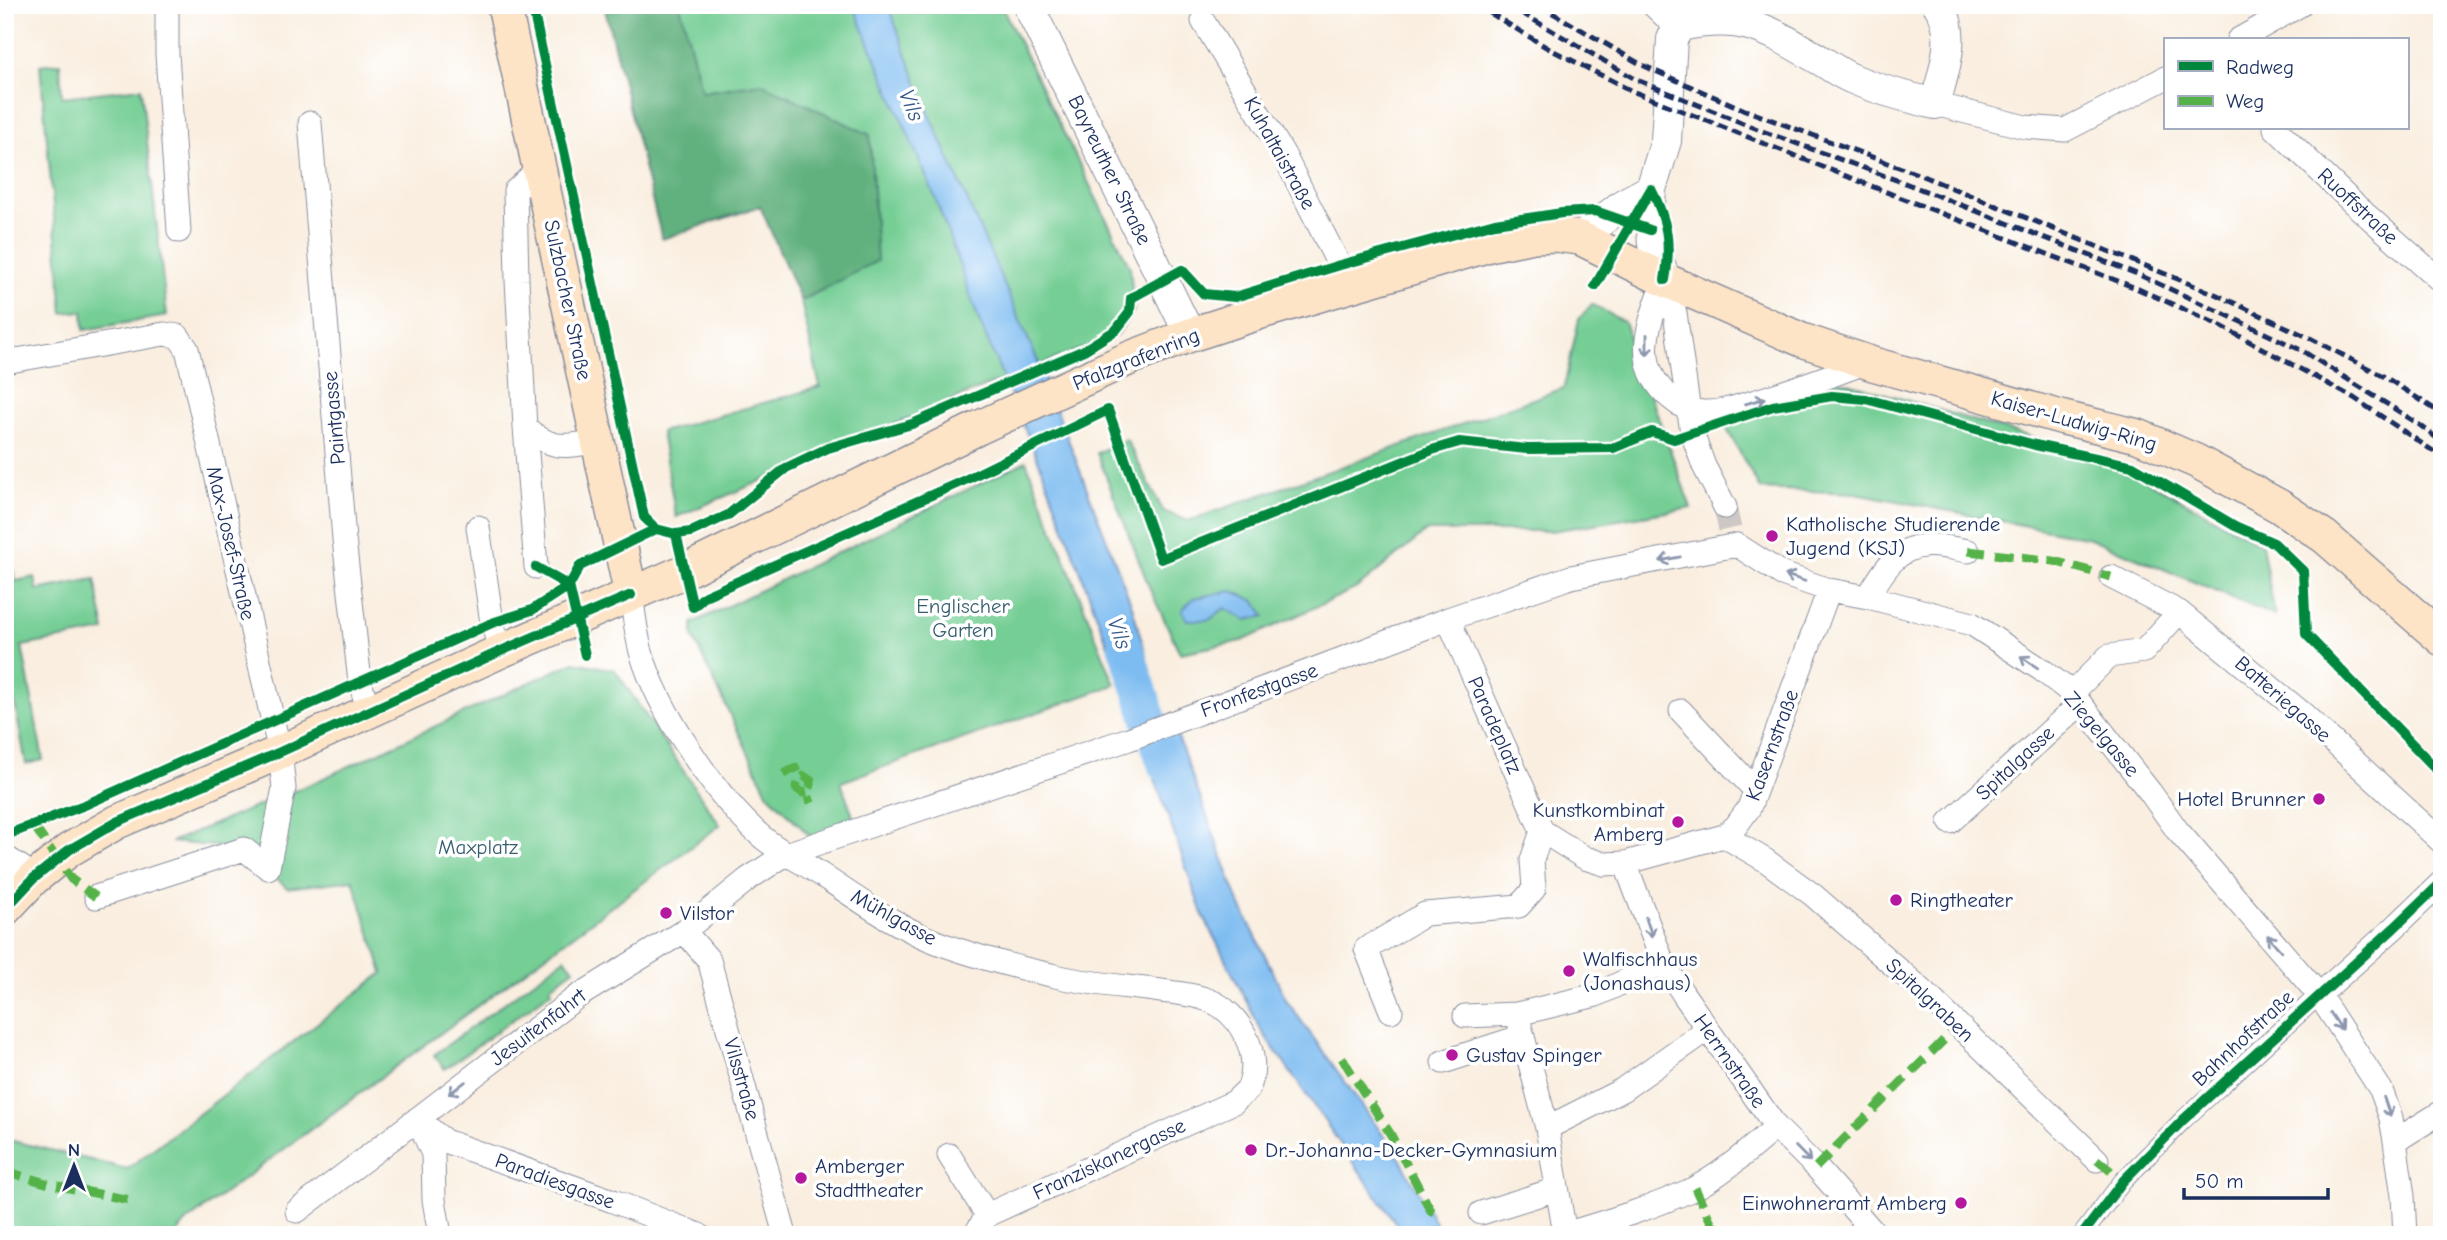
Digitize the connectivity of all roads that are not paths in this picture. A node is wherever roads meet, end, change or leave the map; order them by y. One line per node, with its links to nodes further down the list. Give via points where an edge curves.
1 (167, 5): 16 (street)
2 (504, 5): 14 (main road, Sulzbacher Straße)
3 (1027, 5): 21 (street, Bayreuther Straße)
4 (1653, 5): 8 (street)
5 (1938, 5): 11 (street, via 1946,21 1947,51)
6 (2300, 5): 9 (street)
7 (1203, 22): 20 (street, Kuhaltaistraße, via 1284,155)
8 (1678, 29): 11 (street, via 1706,20 1741,22 1773,33 1852,79); 15 (street, via 1672,39 1665,141)
9 (2242, 38)
10 (2164, 79): 11 (street, via 2065,130 2025,127)
11 (1935, 104)
12 (310, 123): 42 (street, Paintgasse, via 344,539 360,682)
13 (2277, 130): 19 (street, Ruoffstraße)
14 (540, 168): 25 (street, via 515,191); 26 (main road, Sulzbacher Straße)
15 (1651, 189): 17 (street, via 1623,204); 18 (street, via 1669,240)
16 (179, 231)
17 (1580, 238): 18 (main road, Pfalzgrafenring); 20 (main road, Pfalzgrafenring, via 1533,236 1493,244)
18 (1665, 280): 23 (main road, Kaiser-Ludwig-Ring, via 1802,340); 24 (street, via 1675,313); 24 (street, one-way to 24, via 1645,340 1647,364 1657,385)
19 (2442, 282)
20 (1350, 287): 21 (main road, Pfalzgrafenring)
21 (1190, 335): 34 (main road, Pfalzgrafenring, via 978,428)
22 (5, 362): 43 (street, Max-Josef-Straße, via 164,334 178,336 187,348)
23 (1867, 362): 24 (street, one-way to 23, via 1730,409); 38 (main road, Kaiser-Ludwig-Ring, via 2138,436 2196,460 2325,537)
24 (1689, 410): 27 (street, via 1695,444)
25 (526, 427): 26 (street, via 541,442 565,446); 31 (street)
26 (599, 441): 34 (main road, Sulzbacher Straße)
27 (1724, 505)
28 (478, 527): 39 (street, via 492,623)
29 (1734, 537): 33 (street, Ziegelgasse, one-way to 29, via 1782,574); 37 (street, Fronfestgasse, one-way to 37, via 1572,577)
30 (1968, 551): 35 (street, via 1924,545 1904,551 1883,571)
31 (536, 567)
32 (2110, 577): 36 (street, Batteriegasse)
33 (1829, 590): 35 (street, Ziegelgasse); 44 (street, Kasernstraße)
34 (631, 595): 39 (main road, Pfalzgrafenring); 49 (street, Mühlgasse, via 646,667 677,729 731,804 762,837)
35 (1868, 597): 40 (street, Ziegelgasse, one-way to 35, via 2042,670 1972,624)
36 (2179, 612): 40 (street, Spitalgasse, via 2144,651 2109,656); 48 (street, Batteriegasse, via 2303,714)
37 (1448, 619): 46 (street, Paradeplatz); 49 (street, Fronfestgasse, via 1129,739)
38 (2442, 639)
39 (501, 651): 42 (main road, Pfalzgrafenring)
40 (2076, 699): 45 (street, Spitalgasse); 58 (street, Ziegelgasse, one-way to 40, via 2177,830)
41 (1681, 711): 44 (street)
42 (369, 712): 43 (main road, Pfalzgrafenring)
43 (280, 752): 52 (main road, Pfalzgrafenring, via 117,822 69,850); 54 (street, Max-Josef-Straße, via 284,788 268,868 244,849)
44 (1755, 790): 47 (street, Kasernstraße, via 1749,808)
45 (1950, 822)
46 (1542, 831): 51 (street, via 1585,858 1604,864); 59 (street, via 1532,860 1534,889 1519,906 1425,914 1366,949)
47 (1724, 836): 51 (street); 71 (street, Spitalgraben, via 1813,895 1923,992)
48 (2442, 842)
49 (786, 854): 56 (street, Jesuitenfahrt); 64 (street, Mühlgasse, via 880,914 943,945 1054,976 1208,1000 1230,1014 1251,1046)
50 (5, 860): 52 (street)
51 (1625, 863): 57 (street, Herrnstraße, one-way to 57)
52 (33, 880): 55 (main road, Pfalzgrafenring)
53 (2442, 882): 58 (street, Bahnhofstraße)
54 (96, 897)
55 (5, 909)
56 (684, 931): 66 (street, Jesuitenfahrt, one-way to 66, via 578,997); 80 (street, Vilsstraße, via 709,960)
57 (1663, 963): 61 (street); 62 (street, Herrnstraße)
58 (2319, 995): 69 (street, Ziegelgasse, one-way to 69, via 2381,1090); 72 (street, Bahnhofstraße)
59 (1391, 1011)
60 (1465, 1016): 61 (street)
61 (1520, 1025): 63 (street); 68 (street)
62 (1707, 1029): 67 (street, Herrnstraße); 68 (street, via 1622,1090)
63 (1443, 1062)
64 (1248, 1089): 76 (street, Franziskanergasse, via 1234,1102)
65 (2442, 1112): 69 (street)
66 (417, 1119): 74 (street, Jesuitenfahrt); 78 (street, via 433,1154); 79 (street, Paradiesgasse, via 445,1142)
67 (1776, 1127): 77 (street, via 1695,1188); 81 (street, Herrnstraße, one-way to 81)
68 (1547, 1128): 73 (street)
69 (2395, 1141): 83 (street, Ziegelgasse)
70 (949, 1154): 76 (street)
71 (2097, 1160): 72 (street, Spitalgraben)
72 (2123, 1181): 82 (street, Bahnhofstraße)
73 (1556, 1189): 75 (street); 77 (street)
74 (297, 1211)
75 (1480, 1213)
76 (981, 1225)
77 (1565, 1234)
78 (440, 1235)
79 (699, 1235)
80 (785, 1235)
81 (1875, 1235)
82 (2082, 1235)
83 (2405, 1235)

